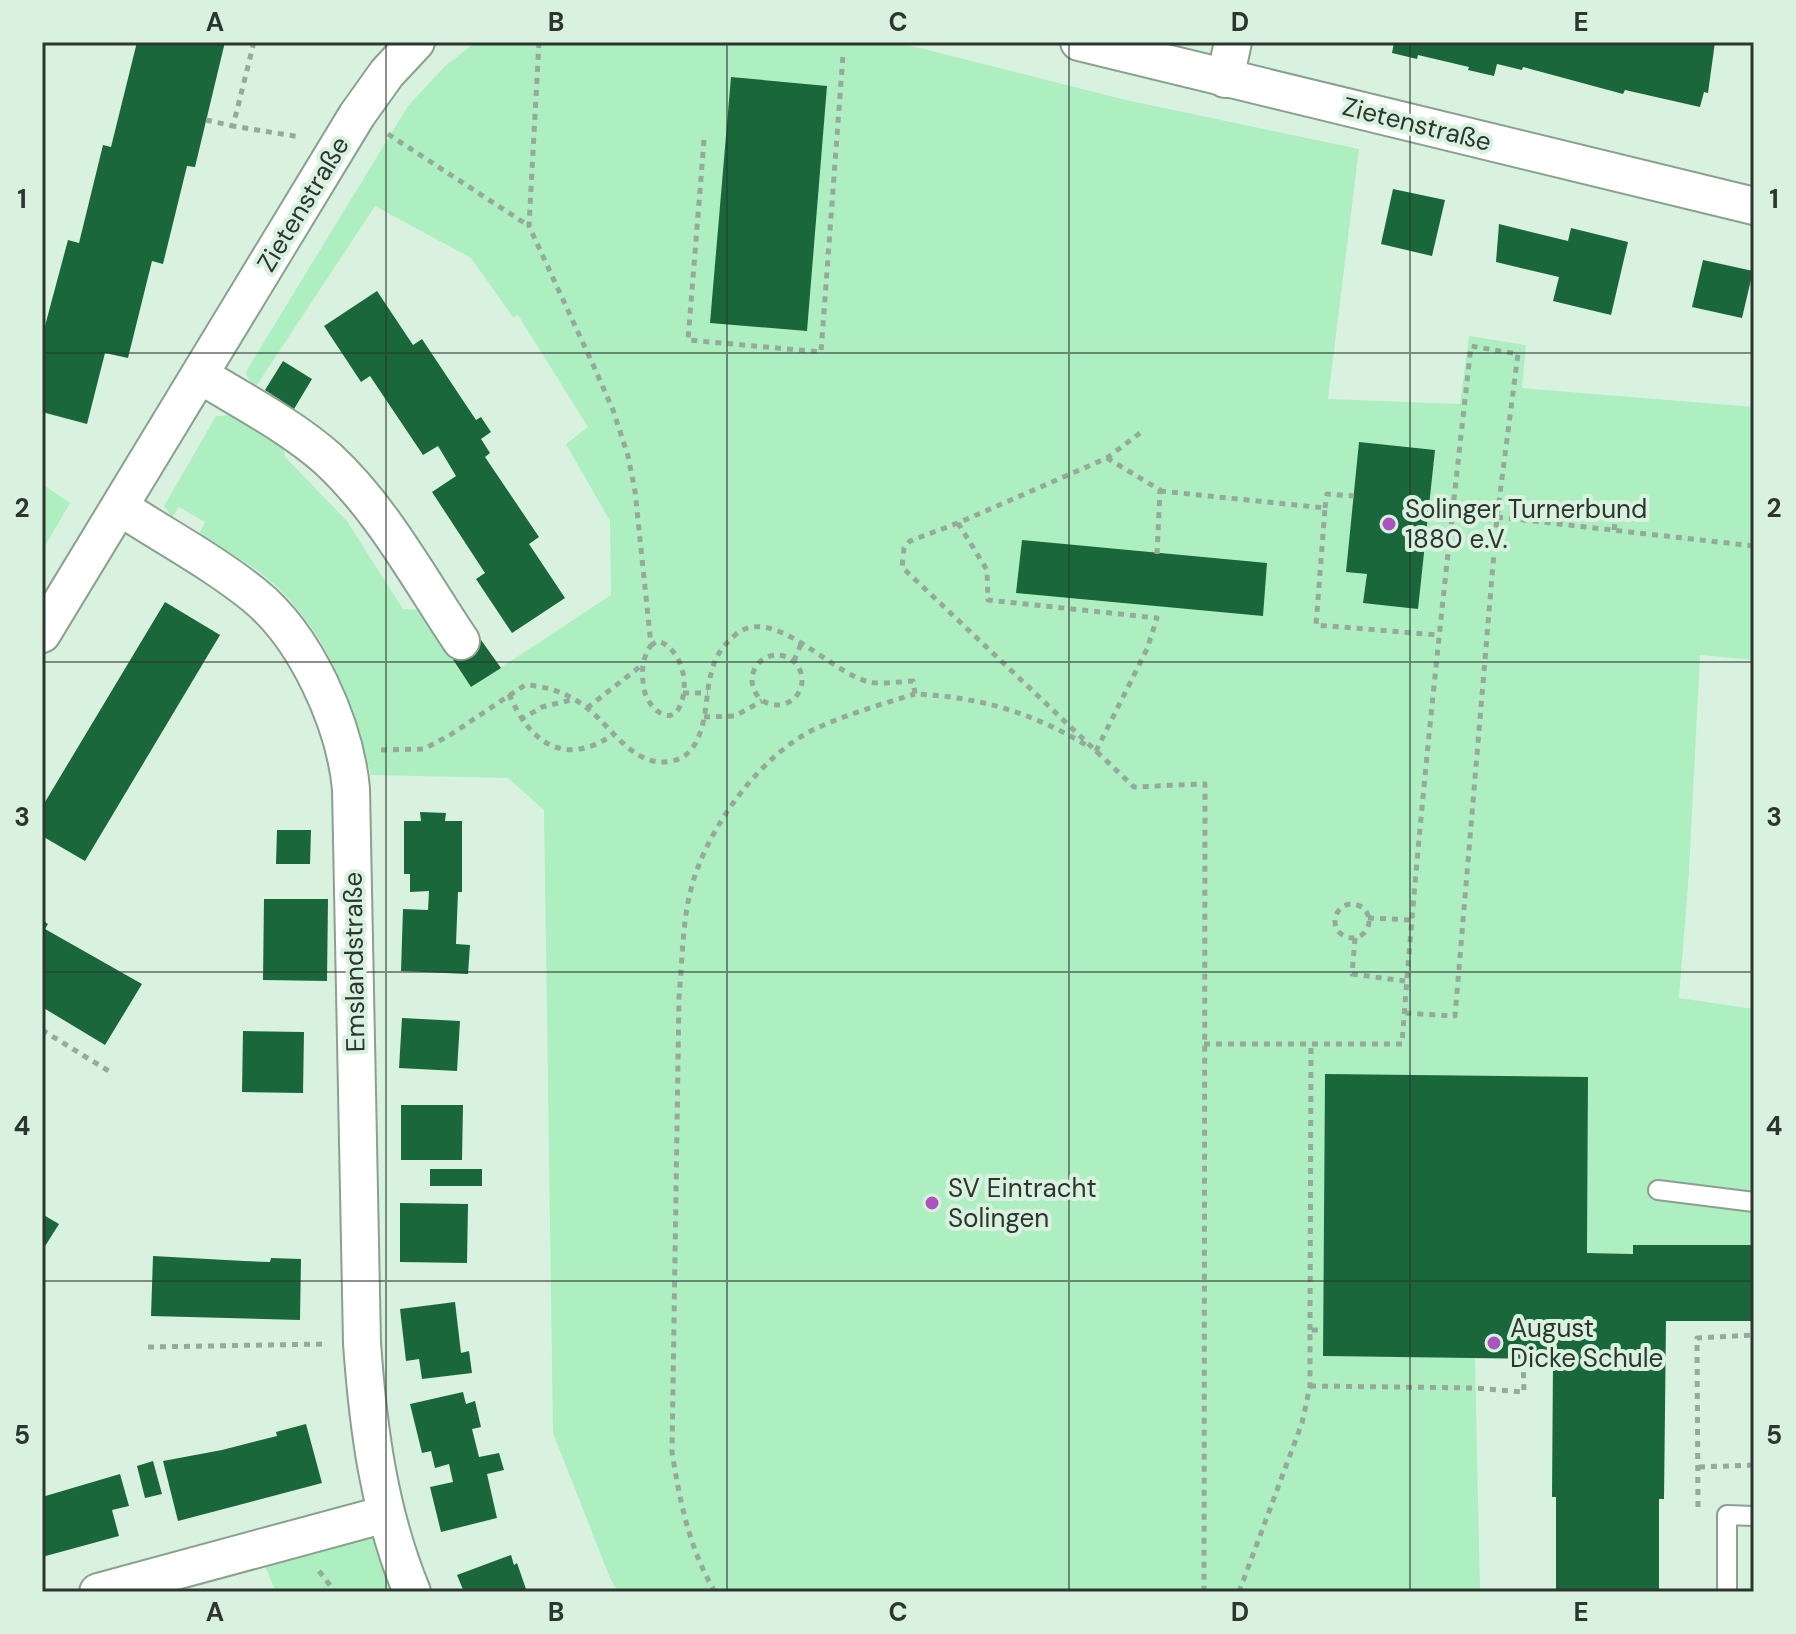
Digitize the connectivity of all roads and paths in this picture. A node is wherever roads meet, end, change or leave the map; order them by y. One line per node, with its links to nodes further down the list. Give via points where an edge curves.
1 (254, 42): 9 (path)
2 (416, 42): 11 (street, Zietenstraße, via 372,93)
3 (539, 42): 14 (path)
4 (1079, 42): 7 (street, Zietenstraße)
5 (1233, 42): 7 (street)
6 (843, 55): 10 (path, via 821,352 688,340)
7 (1225, 79): 13 (street, Zietenstraße)
8 (206, 120): 9 (path)
9 (233, 126): 11 (path)
10 (704, 140)
11 (339, 144): 15 (street, Zietenstraße)
12 (416, 153): 14 (path)
13 (1754, 206)
14 (529, 226): 32 (path, via 601,383 628,456)
15 (200, 375): 21 (street, Zietenstraße); 30 (street, via 311,446 343,474)
16 (1140, 433): 17 (path)
17 (1107, 458): 18 (path); 24 (path)
18 (1160, 491): 22 (path); 27 (path)
19 (1354, 496): 22 (path, via 1327,494)
20 (1618, 502): 25 (path)
21 (120, 507): 28 (street, Zietenstraße); 45 (street, Emslandstraße, via 263,603 311,669)
22 (1325, 508): 29 (path, via 1316,625)
23 (1497, 517): 25 (path); 29 (path, via 1518,354 1471,346); 51 (path, via 1455,1016)
24 (958, 523): 46 (path, via 910,541 902,567); 46 (path, via 987,570 988,600 1157,618)
25 (1614, 530): 26 (path)
26 (1754, 546)
27 (1157, 554)
28 (42, 634)
29 (1439, 635): 48 (path)
30 (461, 641)
31 (801, 644): 33 (path); 36 (path, via 760,626 739,631 720,648); 38 (path, via 871,683 913,681)
32 (651, 645): 34 (path); 35 (path, via 658,641 674,651 684,675)
33 (794, 661): 40 (path, via 802,683 797,696 778,706); 40 (path, via 771,656 757,664 752,687)
34 (642, 665): 35 (path, via 647,701 656,712 672,714); 41 (path)
35 (683, 693): 36 (path)
36 (708, 693): 42 (path)
37 (509, 694): 39 (path, via 525,685 539,685); 43 (path); 45 (path, via 424,749)
38 (915, 694): 46 (path, via 1018,712 1054,725); 70 (path, via 814,729 767,762 723,817 696,870 685,922 679,997 672,1452 682,1512)
39 (573, 700): 41 (path); 43 (path, via 542,707)
40 (762, 701): 42 (path, via 735,716)
41 (587, 708): 44 (path)
42 (704, 717): 44 (path, via 692,748 673,761 639,756)
43 (520, 720): 44 (path, via 539,739 570,750 590,747)
44 (614, 734)
45 (344, 748): 61 (street, Emslandstraße, via 351,789)
46 (1096, 751): 53 (path, via 1134,787 1205,784)
47 (1368, 918): 48 (path); 49 (path, via 1365,933); 49 (path, via 1355,904 1335,914 1336,930)
48 (1412, 920): 50 (path)
49 (1355, 938): 50 (path, via 1352,974)
50 (1405, 981): 51 (path)
51 (1404, 1013): 54 (path, via 1402,1044)
52 (42, 1030): 55 (path)
53 (1204, 1044): 54 (path); 71 (path)
54 (1311, 1044): 58 (path)
55 (112, 1073)
56 (1658, 1190): 57 (lane)
57 (1754, 1202)
58 (1310, 1330): 59 (path); 64 (path)
59 (1323, 1330)
60 (1754, 1335): 65 (path, via 1697,1338 1699,1467)
61 (362, 1343): 62 (path); 66 (street, Emslandstraße, via 368,1420)
62 (148, 1347)
63 (1523, 1358): 64 (path, via 1524,1392)
64 (1310, 1386): 72 (path, via 1302,1423)
65 (1754, 1465)
66 (386, 1514): 68 (street); 69 (street, Emslandstraße)
67 (1754, 1516): 73 (lane, via 1727,1515)
68 (98, 1592)
69 (412, 1592)
70 (715, 1592)
71 (1204, 1592)
72 (1239, 1592)
73 (1727, 1592)

